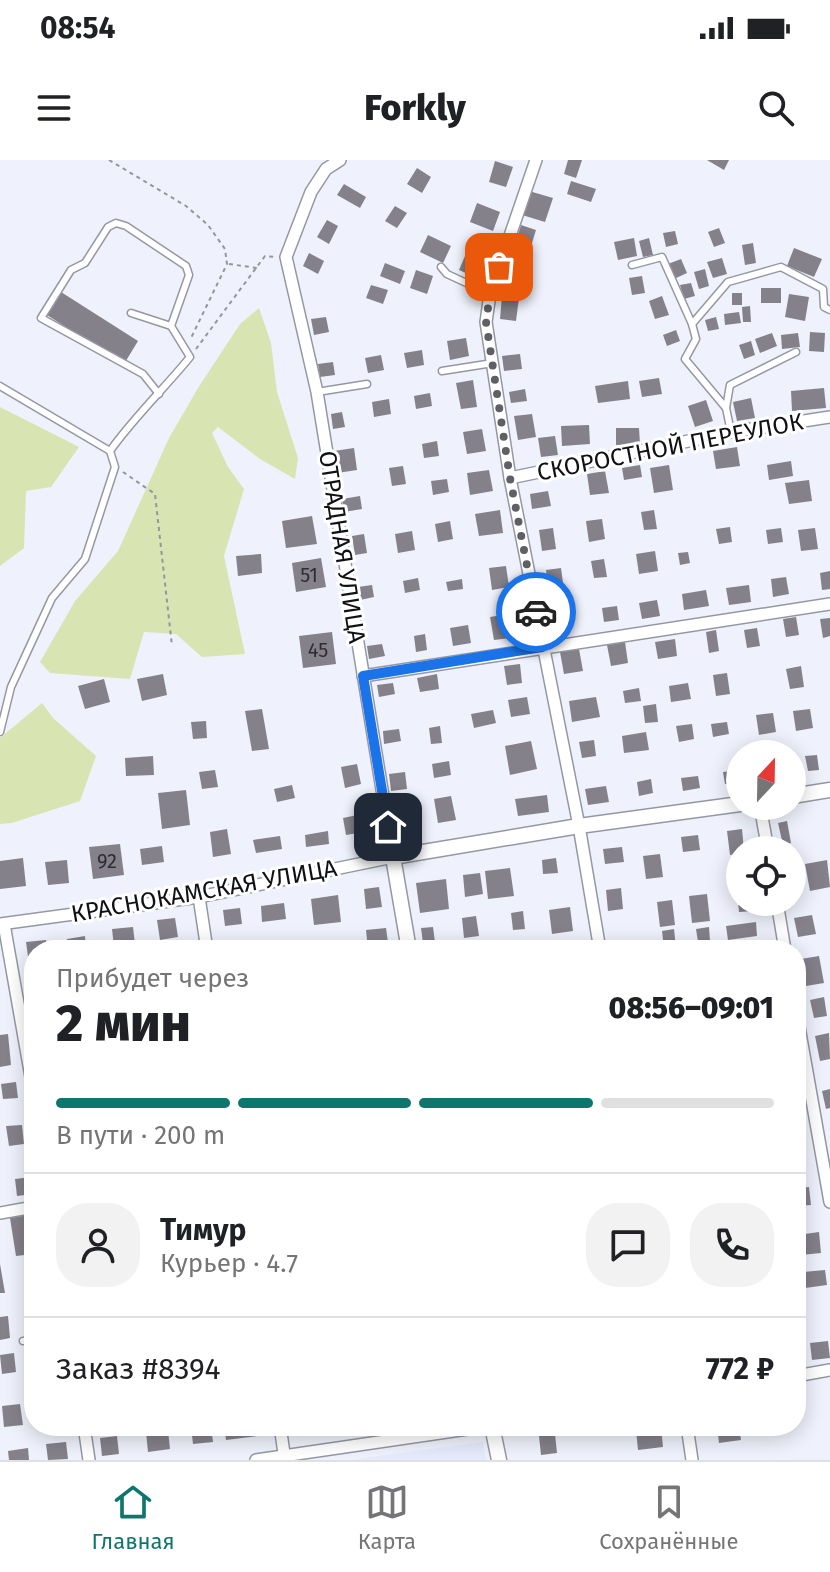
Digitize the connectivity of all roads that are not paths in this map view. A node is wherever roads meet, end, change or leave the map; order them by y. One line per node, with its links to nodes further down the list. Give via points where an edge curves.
1 (340, 160): 15 (street, ОТРАДНАЯ УЛИЦА, via 326,169 311,192 286,257)
2 (536, 160): 5 (street)
3 (632, 265): 8 (lane, via 662,257)
4 (441, 267): 5 (lane)
5 (490, 294): 11 (street, via 486,322)
6 (830, 310): 8 (lane, via 824,307 823,289 781,267 728,282)
7 (131, 313): 9 (lane)
8 (692, 324): 17 (lane, via 696,339 685,359)
9 (171, 326): 16 (lane, via 190,357); 16 (lane, via 189,275 186,266 116,223 85,263 71,270 41,318 143,374)
10 (796, 352): 17 (lane, via 730,385)
11 (493, 363): 12 (lane); 21 (street)
12 (442, 371)
13 (367, 384): 15 (lane)
14 (0, 386): 20 (lane)
15 (317, 392): 24 (street, ОТРАДНАЯ УЛИЦА)
16 (159, 394): 20 (lane)
17 (726, 408): 19 (lane)
18 (830, 417): 19 (street, СКОРОСТНОЙ ПЕРЕУЛОК)
19 (732, 432): 21 (street, СКОРОСТНОЙ ПЕРЕУЛОК)
20 (110, 451): 25 (lane, via 115,467 85,559 52,598 11,687)
21 (510, 478): 23 (street)
22 (830, 604): 23 (street)
23 (542, 647): 24 (street); 29 (street)
24 (363, 676): 30 (street, ОТРАДНАЯ УЛИЦА)
25 (0, 732)
26 (830, 790): 27 (street)
27 (806, 794)
28 (726, 806): 29 (street, КРАСНОКАМСКАЯ УЛИЦА)
29 (579, 826): 30 (street, КРАСНОКАМСКАЯ УЛИЦА); 36 (street)
30 (393, 857): 31 (street, КРАСНОКАМСКАЯ УЛИЦА); 35 (street, ОТРАДНАЯ УЛИЦА)
31 (199, 897): 33 (street, КРАСНОКАМСКАЯ УЛИЦА); 34 (street)
32 (779, 916): 37 (street)
33 (2, 924): 38 (street)
34 (205, 940)
35 (407, 940)
36 (598, 940)
37 (783, 940)
38 (24, 1041)
39 (806, 1066): 40 (street)
40 (830, 1202)
41 (24, 1209): 42 (street)
42 (0, 1213)
43 (830, 1370): 44 (street)
44 (806, 1374)
45 (85, 1436): 51 (street)
46 (282, 1436): 50 (street)
47 (426, 1436): 50 (street)
48 (493, 1436): 53 (street)
49 (688, 1436): 54 (street)
50 (285, 1458): 52 (street)
51 (89, 1460)
52 (256, 1460)
53 (499, 1460)
54 (692, 1460)

